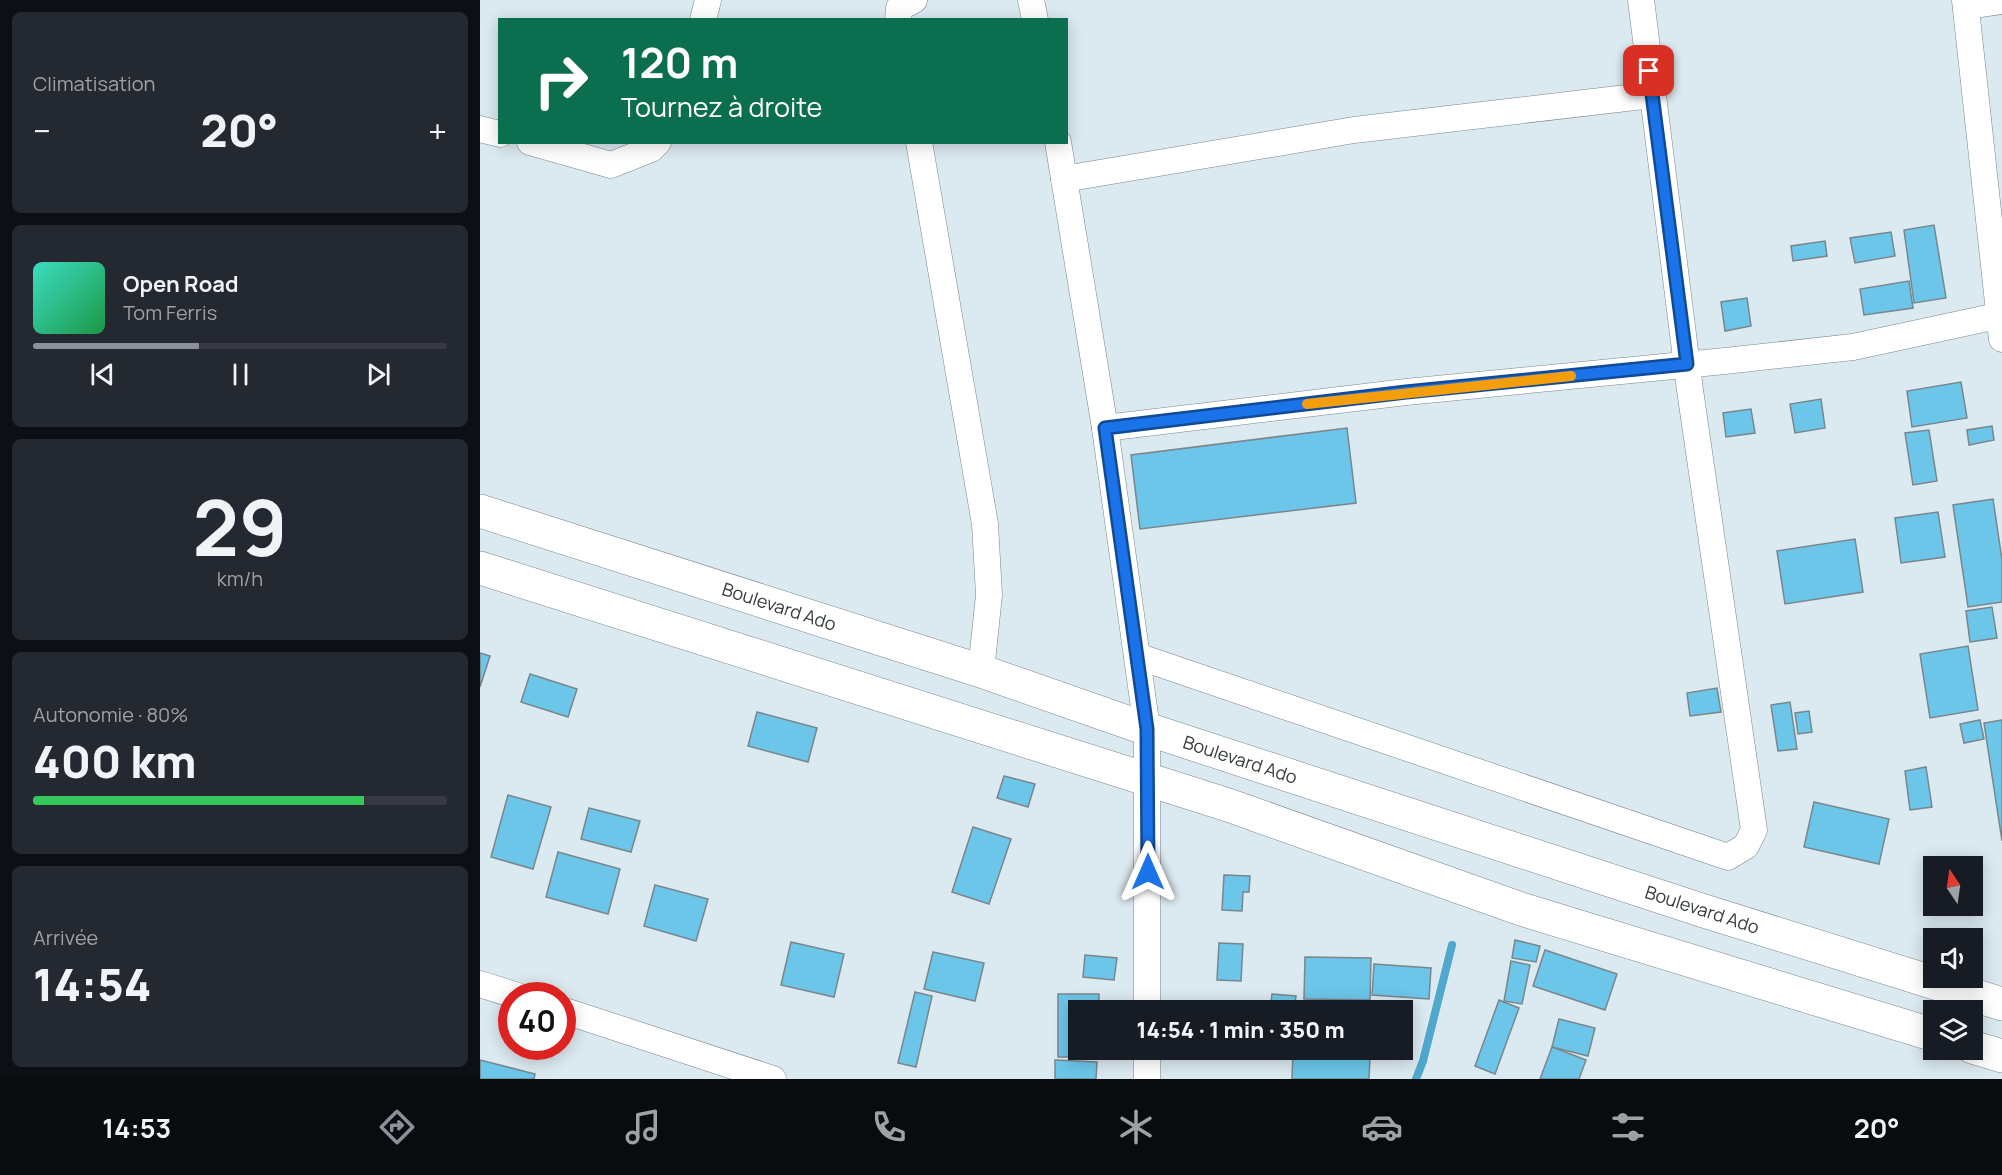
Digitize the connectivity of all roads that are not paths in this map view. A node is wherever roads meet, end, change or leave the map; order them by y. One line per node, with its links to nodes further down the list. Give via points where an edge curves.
1 (708, 0): 7 (street)
2 (914, 0): 8 (street, via 899,8)
3 (1031, 0): 9 (street)
4 (1641, 0): 10 (street)
5 (2002, 1): 6 (street)
6 (1966, 3): 18 (street)
7 (704, 18)
8 (898, 18)
9 (1035, 18)
10 (1652, 95): 17 (street, via 1354,130); 19 (street)
11 (480, 129): 12 (street)
12 (498, 134)
13 (537, 144): 14 (street, via 611,165)
14 (656, 144)
15 (919, 144): 24 (street, via 985,524 989,595)
16 (1058, 144): 17 (street)
17 (1064, 179): 20 (street)
18 (2001, 323): 19 (street, via 1853,346)
19 (1687, 364): 20 (street); 23 (street, via 1754,830 1746,846 1728,857)
20 (1105, 428): 23 (street)
21 (480, 511): 24 (main road, Boulevard Ado)
22 (480, 568): 26 (main road)
23 (1137, 656): 25 (street)
24 (981, 671): 25 (main road, Boulevard Ado)
25 (1147, 729): 26 (street); 30 (main road, Boulevard Ado)
26 (1148, 779): 29 (street); 32 (main road, via 1521,909)
27 (480, 984): 28 (street)
28 (498, 990)
29 (1148, 1000)
30 (2002, 1004)
31 (576, 1015): 36 (street)
32 (1923, 1032)
33 (1983, 1050): 34 (main road)
34 (2002, 1056)
35 (1148, 1060): 37 (street)
36 (773, 1079)
37 (1148, 1079)

